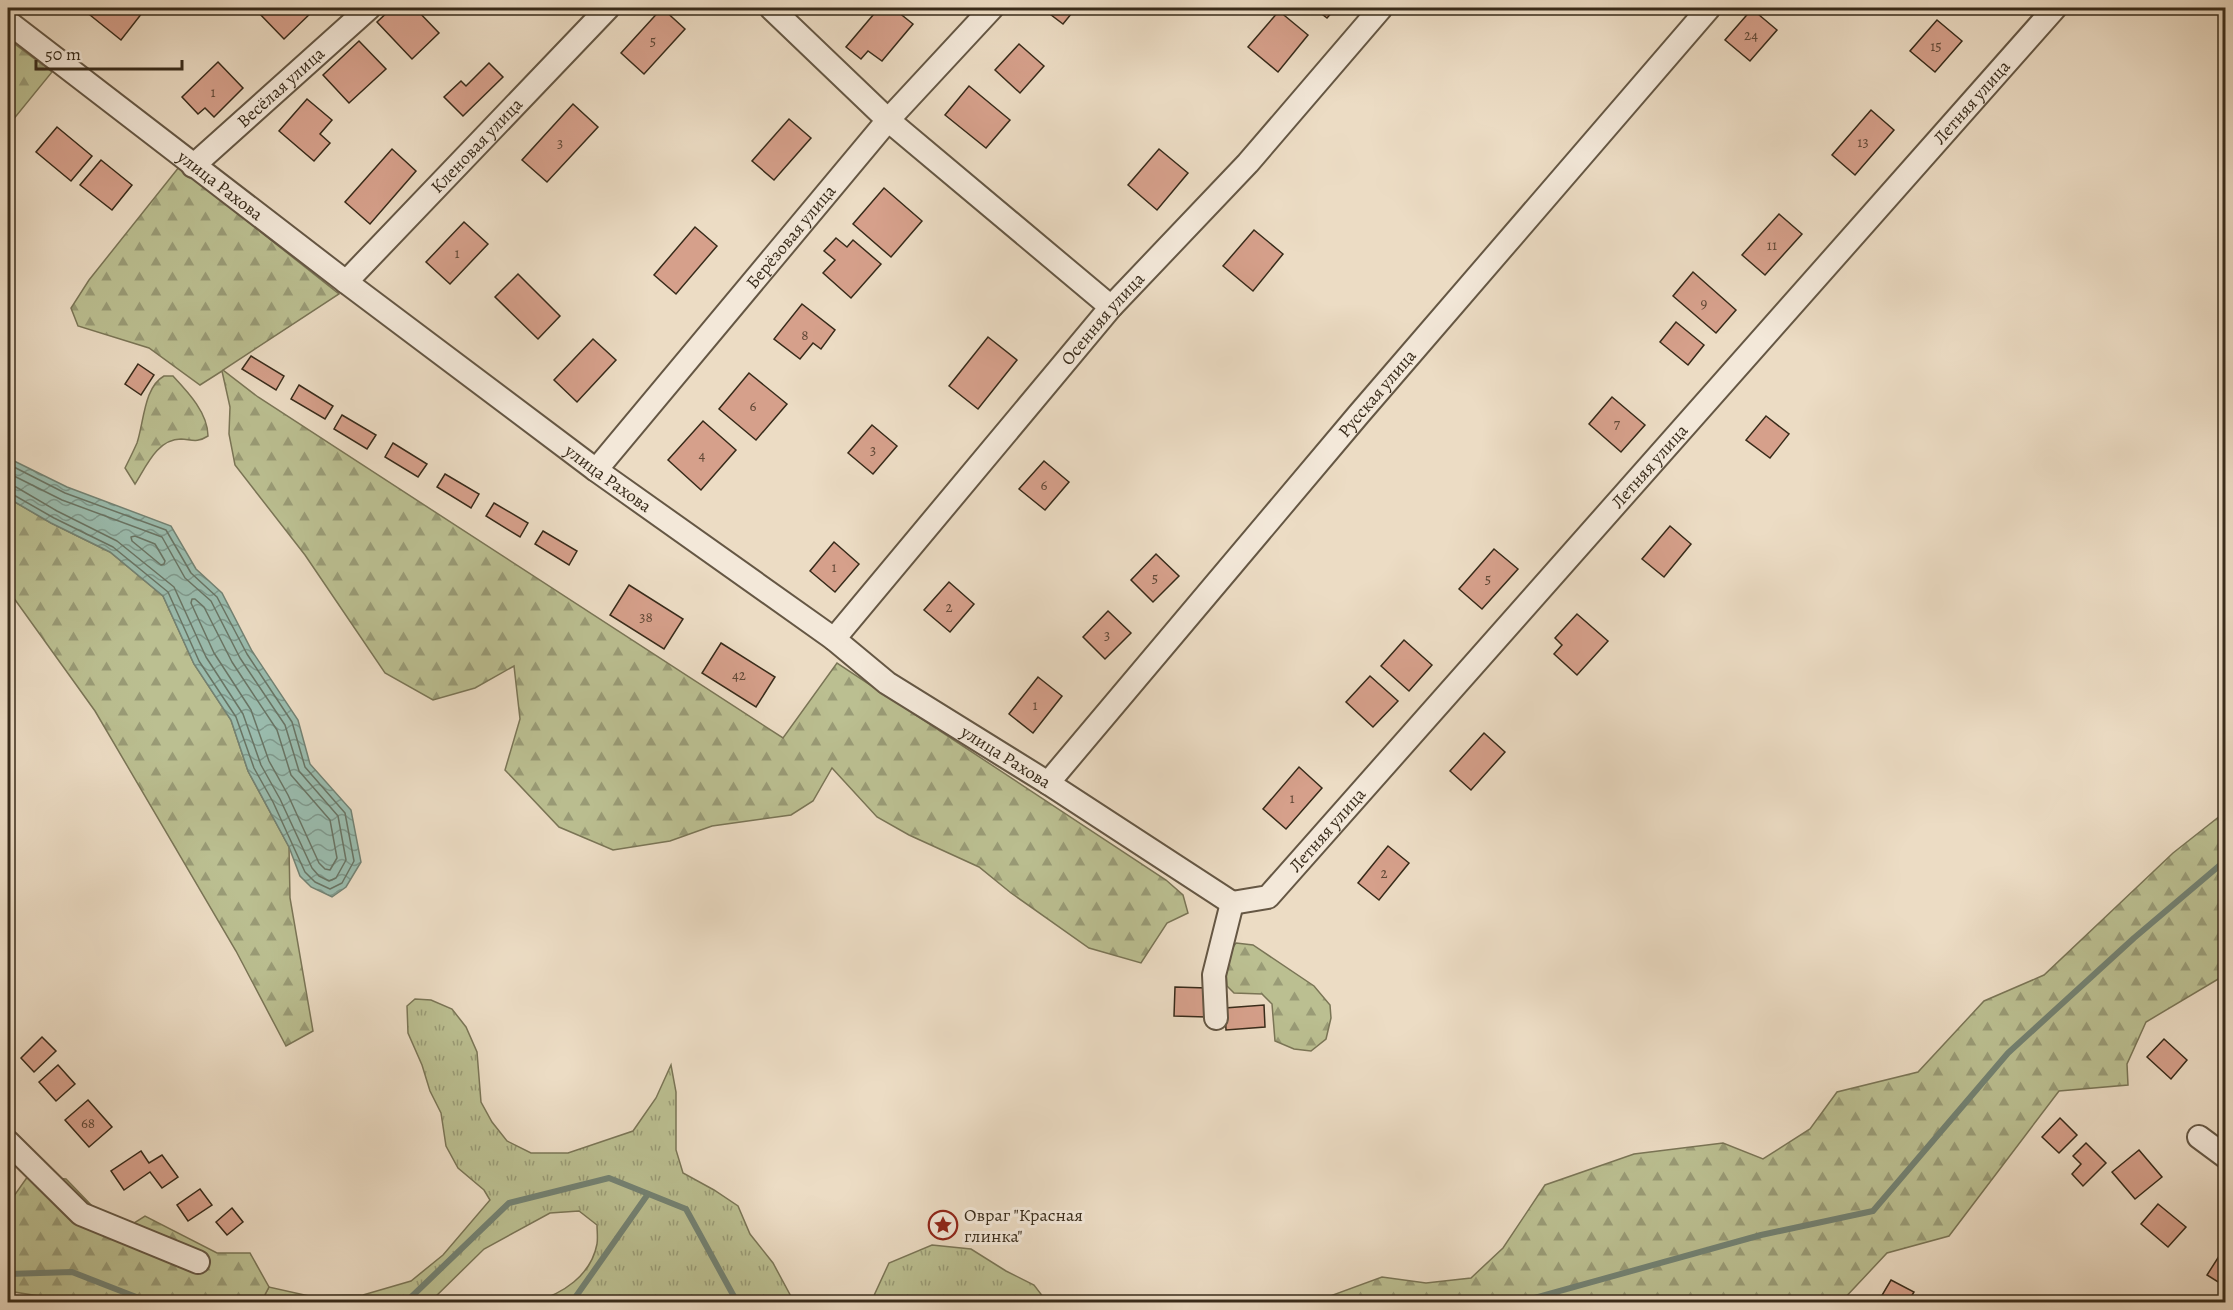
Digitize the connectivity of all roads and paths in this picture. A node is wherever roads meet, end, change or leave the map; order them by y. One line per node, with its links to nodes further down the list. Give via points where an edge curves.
1 (369, 8): 10 (street, Весёлая улица)
2 (608, 8): 11 (street, Кленовая улица)
3 (771, 8): 9 (street)
4 (992, 8): 9 (street, Берёзовая улица)
5 (1381, 8): 12 (street, Осенняя улица, via 1248,163)
6 (1709, 8): 15 (street, Русская улица)
7 (2055, 8): 16 (street, Летняя улица, via 1268,897)
8 (8, 22): 10 (street, улица Рахова)
9 (888, 120): 12 (street); 13 (street, Берёзовая улица)
10 (193, 166): 11 (street, улица Рахова)
11 (346, 282): 13 (street, улица Рахова)
12 (1111, 307): 14 (street, Осенняя улица)
13 (596, 470): 14 (street, улица Рахова)
14 (834, 639): 15 (street, улица Рахова, via 887,683)
15 (1048, 783): 16 (street, улица Рахова)
16 (1232, 903): 17 (street, via 1214,975)
17 (1216, 1018)
18 (2199, 1137): 20 (street)
19 (8, 1142): 21 (street, via 81,1215)
20 (2226, 1157)
21 (198, 1262)

